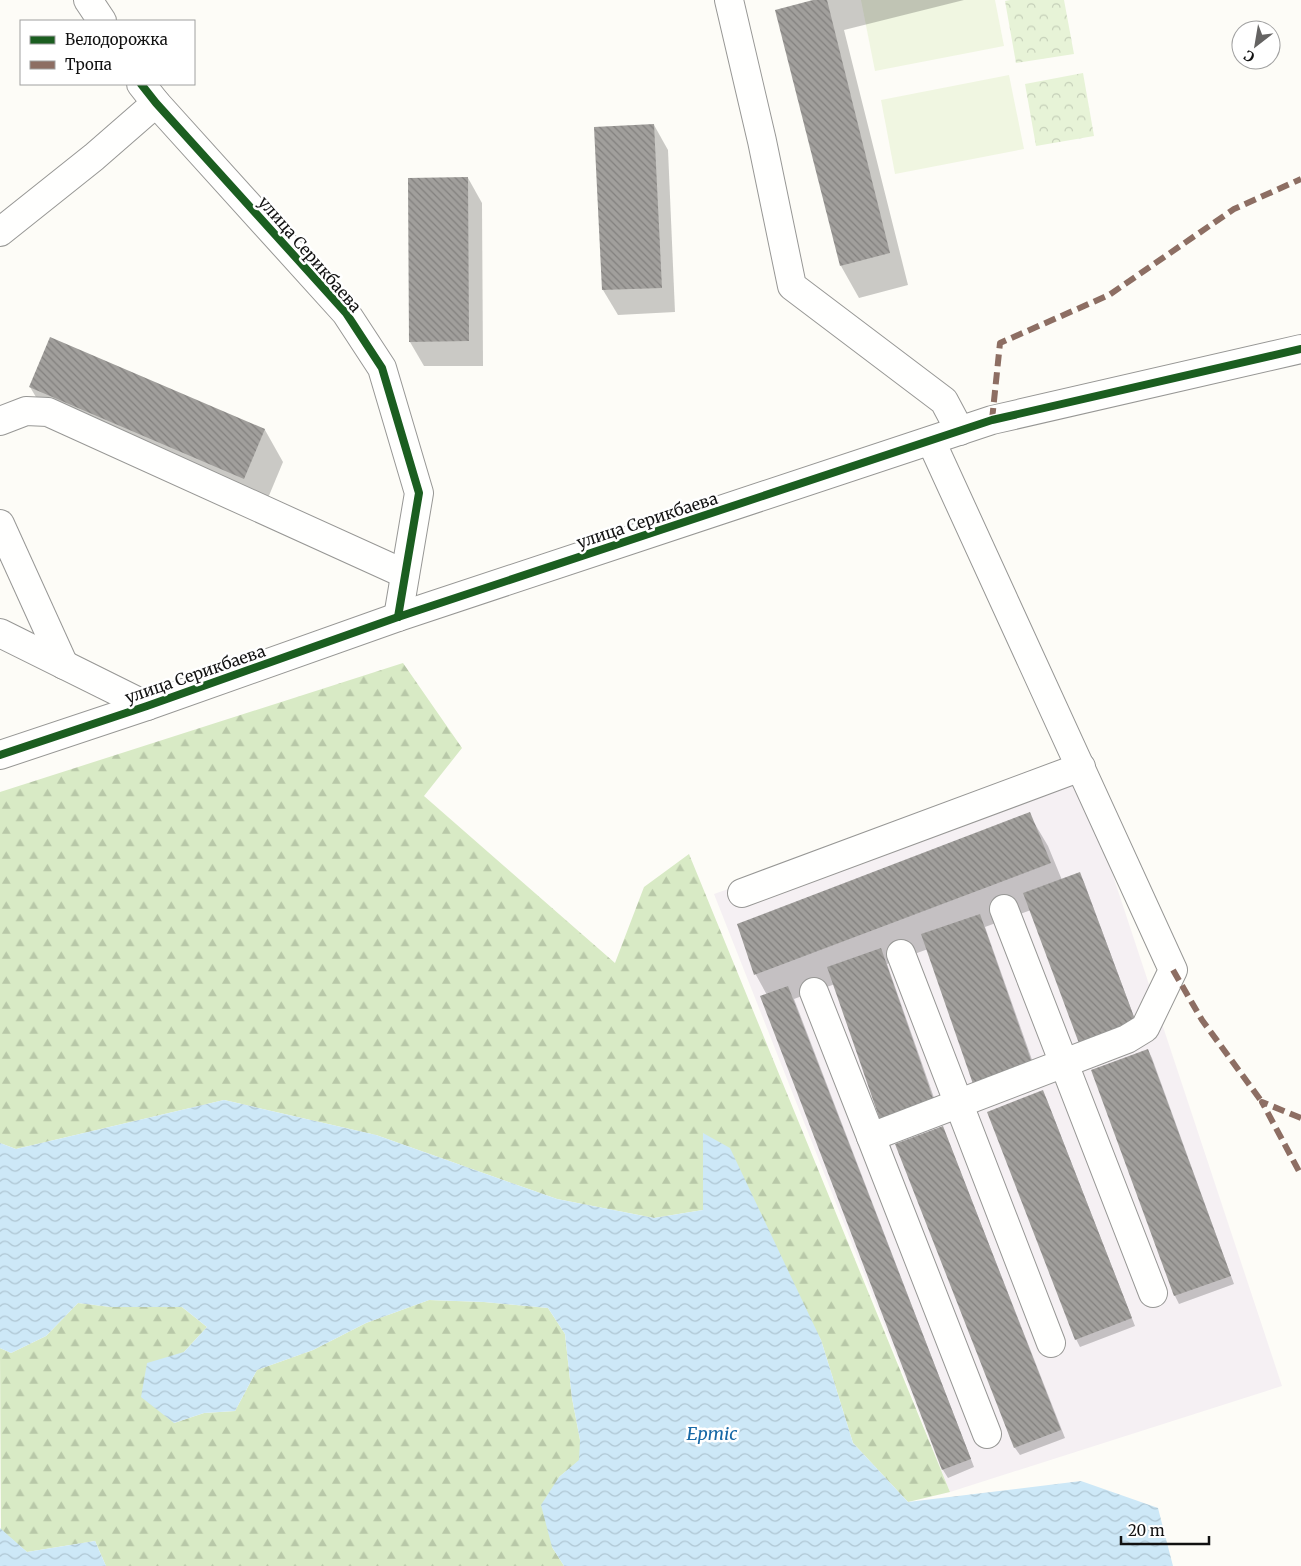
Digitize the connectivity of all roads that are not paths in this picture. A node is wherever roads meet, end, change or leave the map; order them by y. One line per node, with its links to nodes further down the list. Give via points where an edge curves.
1 (88, 0): 3 (street)
2 (729, 0): 8 (street, via 792,286 944,401)
3 (101, 20)
4 (149, 93): 5 (street, via 94,157); 11 (street, улица Серикбаева, via 346,313 382,368 418,493)
5 (0, 232)
6 (1301, 349): 8 (street, улица Серикбаева, via 992,420)
7 (0, 421): 11 (street, via 26,411 48,412)
8 (960, 431): 9 (street, улица Серикбаева)
9 (931, 440): 12 (street, улица Серикбаева); 17 (street)
10 (0, 524): 14 (street)
11 (405, 574): 12 (street, улица Серикбаева)
12 (398, 617): 15 (street, улица Серикбаева)
13 (0, 633): 14 (street)
14 (64, 665): 15 (street)
15 (147, 706): 16 (street, улица Серикбаева)
16 (0, 755)
17 (1081, 767): 18 (street); 22 (street, via 1173,970 1145,1028)
18 (742, 893)
19 (1004, 909): 22 (street)
20 (901, 954): 23 (street)
21 (814, 992): 24 (street)
22 (1065, 1063): 23 (street); 25 (street)
23 (958, 1104): 24 (street); 26 (street)
24 (871, 1137): 27 (street)
25 (1153, 1293)
26 (1051, 1343)
27 (987, 1434)

